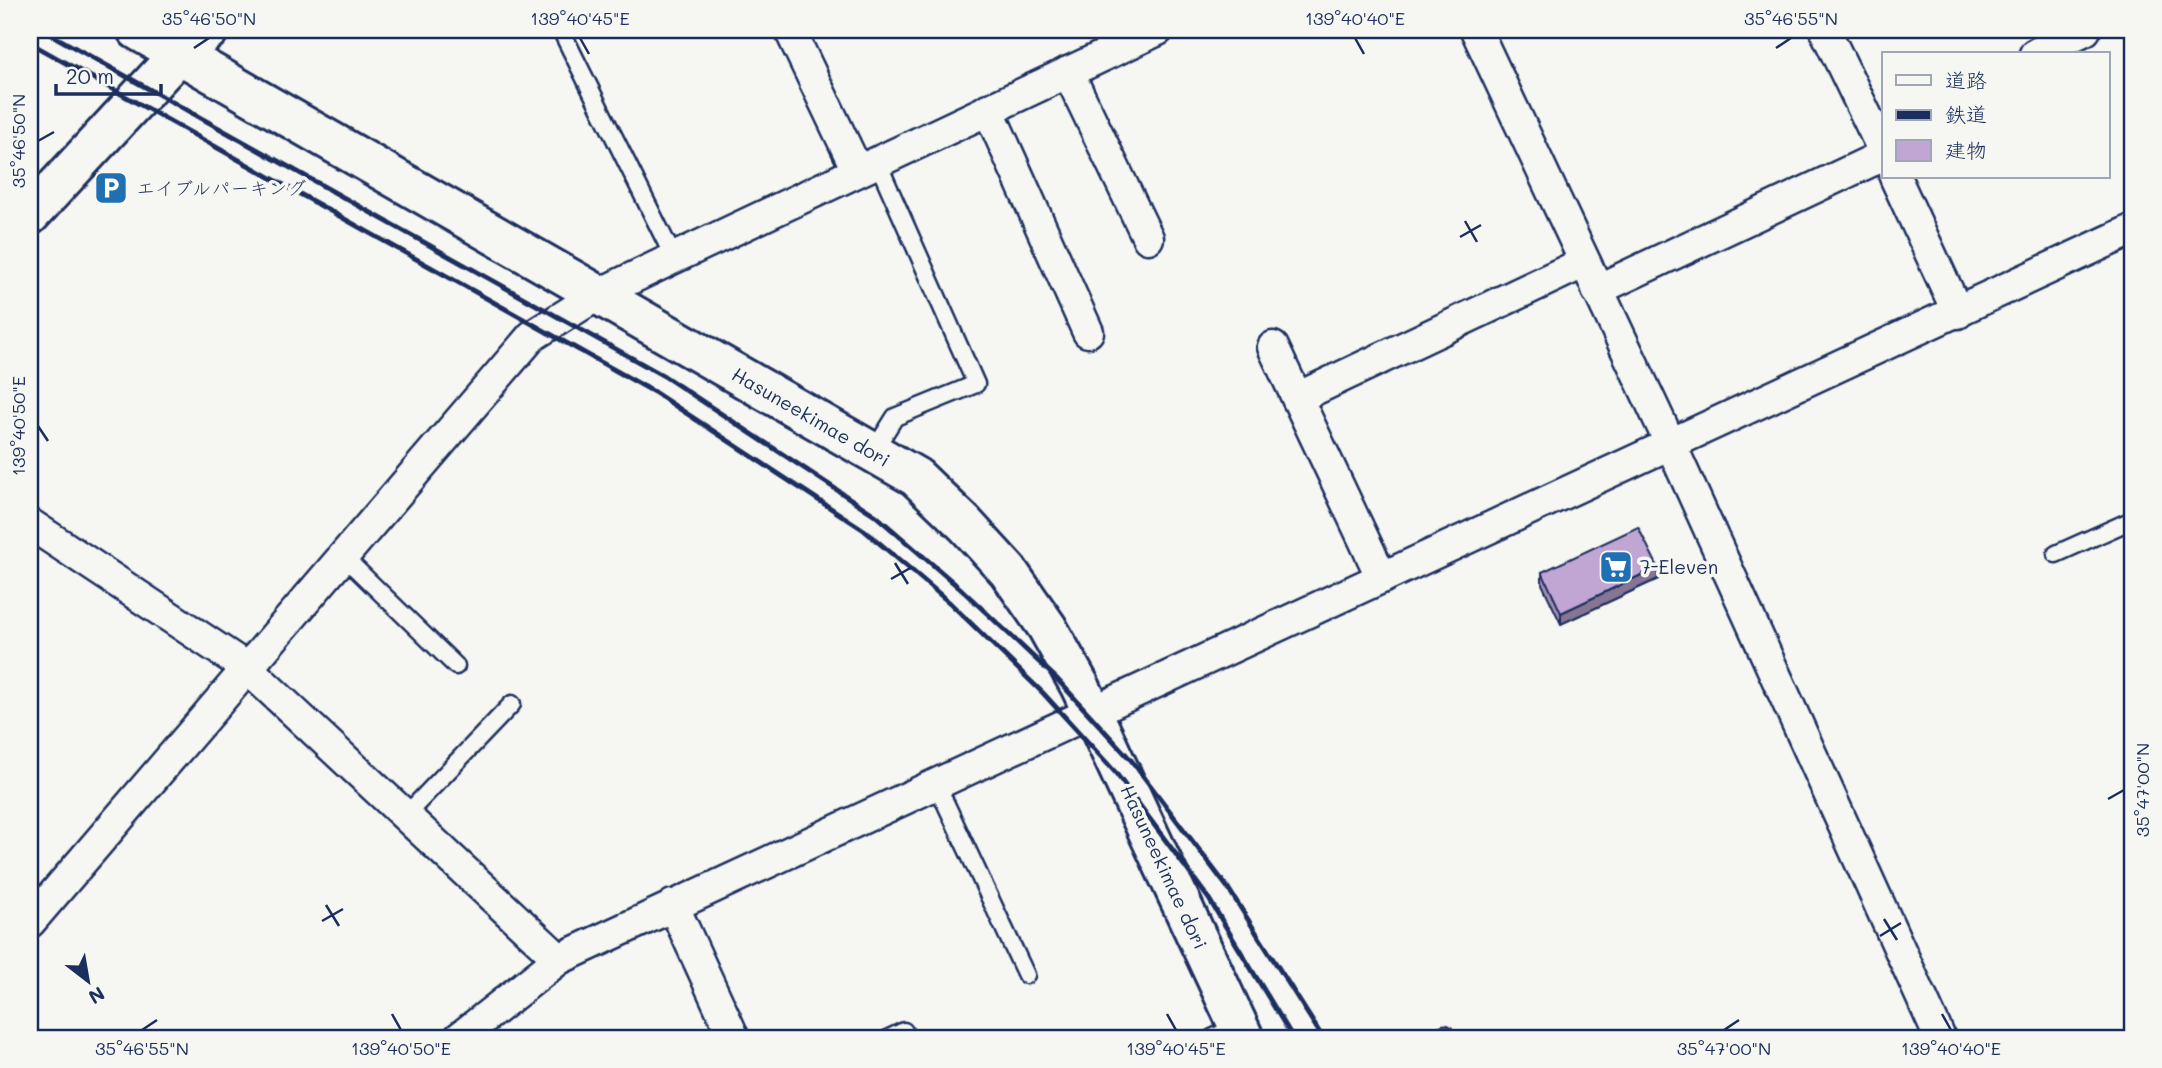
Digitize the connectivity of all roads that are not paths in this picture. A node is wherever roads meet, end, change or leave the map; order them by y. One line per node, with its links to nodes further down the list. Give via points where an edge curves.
1 (137, 30): 10 (street, Hasuneekimae dori)
2 (209, 30): 10 (street)
3 (561, 30): 19 (lane)
4 (790, 30): 14 (street)
5 (1158, 30): 11 (street)
6 (1476, 30): 20 (street)
7 (1825, 30): 13 (street)
8 (2085, 30): 9 (street)
9 (2039, 52)
10 (179, 54): 16 (street); 22 (street, Hasuneekimae dori)
11 (1068, 72): 12 (street); 18 (street)
12 (988, 109): 14 (street); 24 (street)
13 (1882, 143): 21 (street)
14 (867, 166): 19 (street); 28 (lane, via 976,384 895,417)
15 (1895, 178): 23 (street)
16 (30, 215)
17 (2132, 230): 23 (street)
18 (1148, 238)
19 (674, 258): 22 (street)
20 (1583, 263): 21 (street); 26 (street)
21 (1597, 290): 27 (street)
22 (599, 294): 28 (street, Hasuneekimae dori); 32 (street, via 532,337)
23 (1958, 313): 27 (street)
24 (1087, 332)
25 (1273, 347): 26 (street)
26 (1297, 398): 33 (street)
27 (1671, 445): 33 (street); 46 (street)
28 (873, 452): 37 (street, Hasuneekimae dori, via 916,477 1008,571 1047,627)
29 (2132, 520): 31 (lane)
30 (30, 524): 35 (street)
31 (2056, 554)
32 (343, 556): 34 (lane); 35 (street)
33 (1382, 578): 37 (street)
34 (456, 666)
35 (247, 668): 39 (street); 41 (street)
36 (512, 704): 39 (lane)
37 (1091, 711): 38 (street); 45 (street, Hasuneekimae dori)
38 (936, 783): 40 (street); 43 (lane)
39 (405, 816): 42 (street)
40 (673, 905): 42 (street); 48 (street)
41 (30, 922)
42 (559, 959): 47 (street)
43 (1026, 975)
44 (904, 1031): 49 (lane)
45 (1231, 1034)
46 (1936, 1037)
47 (459, 1038)
48 (734, 1038)
49 (889, 1038)

